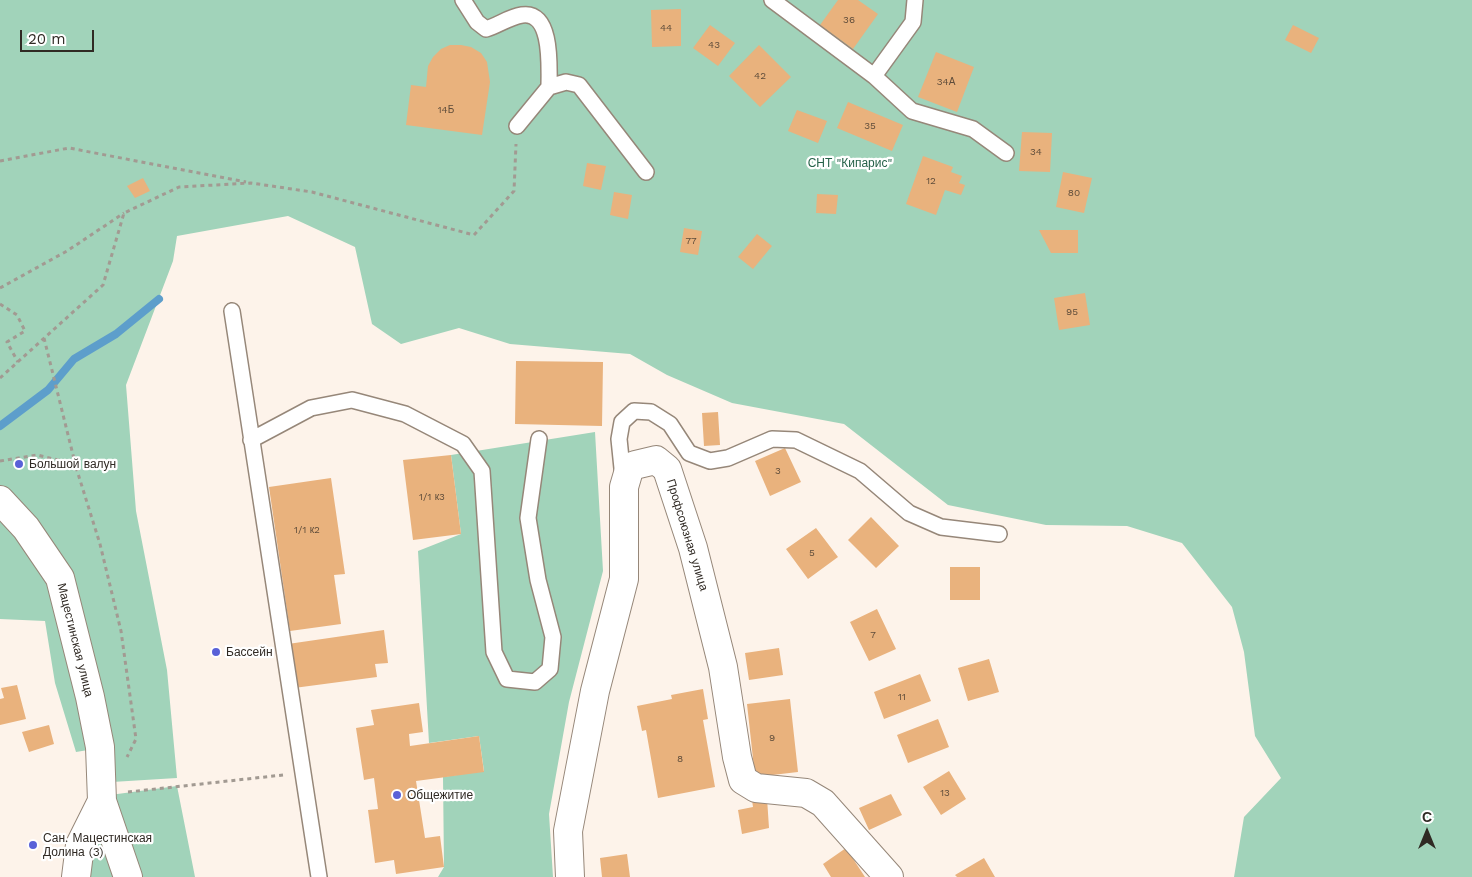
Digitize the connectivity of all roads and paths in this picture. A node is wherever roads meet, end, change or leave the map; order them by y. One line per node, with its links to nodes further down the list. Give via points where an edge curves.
1 (464, 0): 5 (lane, via 477,22 486,29 525,14 538,19 544,28)
2 (772, 0): 4 (lane)
3 (915, 0): 4 (lane, via 913,22)
4 (874, 76): 7 (lane, via 912,111 973,128)
5 (550, 87): 6 (lane); 9 (lane, via 566,82 579,85)
6 (517, 126): 10 (path, via 514,190 474,234 312,192)
7 (1006, 153)
8 (0, 160): 10 (path, via 69,148)
9 (646, 172)
10 (252, 183): 11 (path, via 179,187)
11 (124, 213): 12 (path, via 67,251); 15 (path, via 103,285)
12 (0, 288)
13 (0, 304): 16 (path, via 17,315 25,331 7,342)
14 (232, 311): 19 (lane)
15 (44, 338): 16 (path); 21 (path)
16 (18, 362): 17 (path)
17 (0, 378)
18 (539, 439): 19 (lane, via 528,518 538,580 553,637 550,669 535,682 507,679 494,652 482,471 463,444 405,414 352,400 311,408)
19 (251, 440): 30 (lane)
20 (0, 461): 25 (path, via 37,455 75,464 100,544 121,631 136,739)
21 (75, 464)
22 (624, 487): 24 (lane, via 618,439 622,422 634,411 651,412 670,424 689,453 710,461 728,458 772,439 796,440 860,471 909,513 941,527); 31 (street, Профсоюзная улица, via 624,579 595,691 568,831); 32 (street, Профсоюзная улица, via 629,470 635,464 656,460 667,469 693,548 723,667 743,780 756,788 806,793 823,803)
23 (0, 500): 27 (street, Мацестинская улица, via 26,528 60,578)
24 (999, 534)
25 (125, 763)
26 (288, 775): 27 (path)
27 (111, 797): 28 (street, Мацестинская улица, via 80,845); 29 (street, Мацестинская улица)
28 (76, 877)
29 (128, 877)
30 (319, 877)
31 (570, 877)
32 (889, 877)

